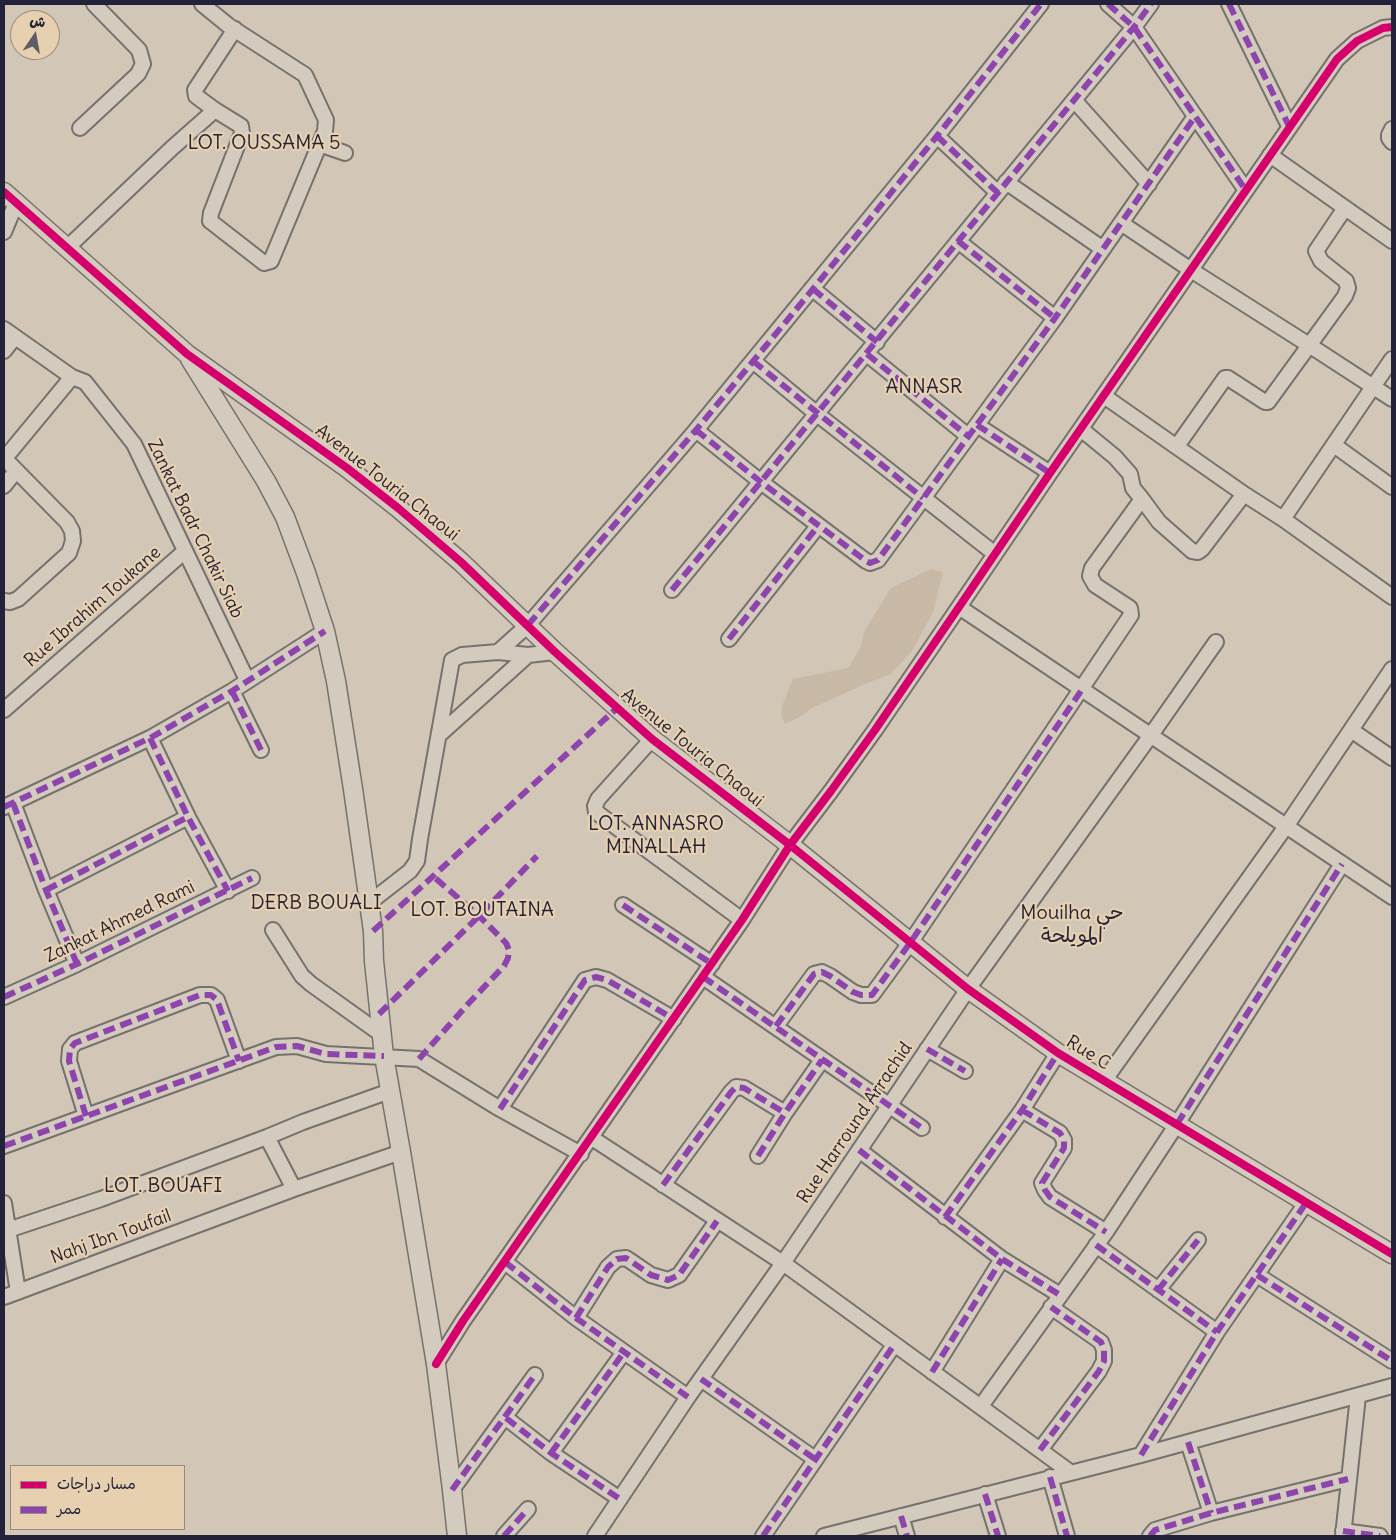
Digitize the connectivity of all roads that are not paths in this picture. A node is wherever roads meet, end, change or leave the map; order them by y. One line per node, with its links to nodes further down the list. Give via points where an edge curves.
1 (94, 4): 14 (street, via 139,50 143,64 138,74)
2 (202, 4): 9 (street)
3 (1041, 4): 16 (street)
4 (1108, 4): 8 (street)
5 (1151, 4): 8 (street)
6 (1229, 4): 13 (street)
7 (1392, 27): 13 (street, via 1357,41 1337,59)
8 (1134, 28): 10 (street); 12 (street)
9 (235, 29): 11 (street, via 195,90 196,96); 18 (street, via 305,75 326,120)
10 (1074, 100): 21 (street); 22 (street)
11 (215, 110): 18 (street, via 241,126 242,133 210,220 264,263 271,261); 30 (street)
12 (1194, 118): 21 (street); 23 (street)
13 (1289, 126): 20 (street)
14 (80, 128)
15 (1392, 129): 17 (street, via 1389,135)
16 (937, 136): 22 (street); 33 (street)
17 (1392, 142)
18 (320, 144): 19 (street)
19 (345, 153)
20 (1270, 155): 23 (street); 25 (street)
21 (1149, 184): 26 (street)
22 (1002, 188): 28 (street); 31 (street)
23 (1245, 189): 32 (street)
24 (10, 197): 27 (street); 30 (street, Avenue Touria Chaoui)
25 (1345, 208): 29 (street); 37 (street, via 1316,251 1320,261 1346,281 1347,291)
26 (1121, 223): 31 (street); 32 (street)
27 (4, 232)
28 (958, 241): 34 (street); 36 (street)
29 (1392, 241)
30 (68, 247): 39 (street, Avenue Touria Chaoui)
31 (1103, 249): 34 (street)
32 (1190, 270): 37 (street); 45 (street)
33 (813, 289): 36 (street); 42 (street)
34 (1055, 318): 50 (street)
35 (9, 333): 38 (street); 43 (street, Zankat Badr Chakir Siab)
36 (877, 342): 40 (street)
37 (1310, 345): 44 (street); 52 (street, via 1268,402 1225,378)
38 (4, 351)
39 (187, 354): 70 (street, Avenue Touria Chaoui, via 398,508); 71 (street, via 285,517)
40 (867, 354): 47 (street); 50 (street)
41 (1392, 359): 44 (street)
42 (753, 361): 47 (street); 49 (street)
43 (72, 377): 53 (street); 64 (street, Zankat Badr Chakir Siab, via 85,382 134,444)
44 (1374, 387): 46 (street); 51 (street)
45 (1104, 396): 48 (street); 52 (street)
46 (1392, 400)
47 (817, 414): 56 (street); 60 (street)
48 (1080, 429): 55 (street); 61 (street, via 1115,457 1130,474 1133,488)
49 (696, 430): 56 (street); 70 (street)
50 (973, 430): 55 (street); 60 (street)
51 (1334, 445): 58 (street); 62 (street)
52 (1177, 446): 59 (street)
53 (4, 458): 54 (street)
54 (16, 471): 57 (street); 68 (street, via 67,522 72,531 72,541 69,552 18,599)
55 (1050, 472): 65 (street)
56 (762, 482): 63 (street); 66 (street)
57 (4, 486)
58 (1392, 487)
59 (1244, 494): 61 (street, via 1198,552 1192,551 1158,522); 62 (street)
60 (923, 498): 63 (street, via 874,562 866,561); 65 (street)
61 (1142, 499): 79 (street, via 1090,571 1095,585 1130,608 1131,615)
62 (1283, 520): 67 (street)
63 (818, 526): 72 (street)
64 (185, 551): 78 (street, Zankat Badr Chakir Siab); 81 (street, Rue Ibrahim Toukane)
65 (995, 554): 69 (street)
66 (672, 590)
67 (1392, 597)
68 (4, 601)
69 (960, 607): 79 (street); 92 (street)
70 (528, 625): 74 (street); 75 (street, Avenue Touria Chaoui)
71 (325, 630): 78 (street); 100 (street, via 342,719)
72 (729, 638)
73 (1216, 642): 84 (street, Rue Harround Arrachid)
74 (498, 652): 76 (street); 83 (street, via 462,655 452,660)
75 (554, 652): 76 (street); 86 (street, Avenue Touria Chaoui)
76 (528, 655): 83 (street)
77 (1390, 676): 82 (street)
78 (247, 680): 80 (street)
79 (1083, 688): 84 (street); 104 (street)
80 (232, 691): 85 (street); 87 (street)
81 (4, 710)
82 (1351, 730): 88 (street); 91 (street)
83 (439, 735): 100 (street, via 418,861)
84 (1151, 735): 91 (street); 108 (street, Rue Harround Arrachid)
85 (150, 738): 89 (street); 90 (street)
86 (652, 739): 92 (street, Avenue Touria Chaoui); 102 (street, via 598,799 596,812)
87 (261, 750)
88 (1392, 758)
89 (9, 805): 97 (street)
90 (188, 817): 97 (street); 98 (street)
91 (1288, 825): 93 (street); 119 (street)
92 (790, 845): 102 (street); 104 (street, Rue C)
93 (1342, 864): 96 (street); 126 (street)
94 (252, 878): 98 (street, Zankat Ahmed Rami)
95 (1392, 884): 96 (street)
96 (1378, 887): 99 (street)
97 (46, 890): 105 (street)
98 (228, 890): 105 (street, Zankat Ahmed Rami)
99 (1392, 897)
100 (369, 903): 112 (street)
101 (623, 905): 106 (street)
102 (742, 920): 106 (street)
103 (273, 930): 112 (street, via 302,976)
104 (910, 944): 108 (street, Rue C); 111 (street, via 872,995 853,992 822,972 814,974)
105 (77, 964): 109 (street, Zankat Ahmed Rami)
106 (712, 964): 107 (street)
107 (703, 977): 110 (street); 111 (street)
108 (968, 989): 113 (street, Rue Harround Arrachid); 114 (street, Rue C)
109 (4, 997)
110 (674, 1019): 122 (street, via 608,980 584,980); 129 (street)
111 (776, 1026): 116 (street)
112 (381, 1034): 115 (street)
113 (927, 1049): 118 (street); 121 (street, Rue Harround Arrachid)
114 (1058, 1053): 119 (street, Rue C); 123 (street)
115 (384, 1056): 117 (street, via 326,1054 297,1046 276,1048); 120 (street); 122 (street, via 418,1059)
116 (822, 1060): 121 (street); 124 (street)
117 (239, 1061): 125 (street); 125 (street, via 218,1000 211,995 200,995 75,1043 70,1049 69,1062)
118 (966, 1071)
119 (1104, 1081): 126 (street, Rue C)
120 (390, 1091): 128 (street); 132 (street)
121 (889, 1105): 127 (street); 131 (street, Rue Harround Arrachid)
122 (500, 1109): 133 (street)
123 (1022, 1110): 139 (street); 142 (street, via 1060,1133 1064,1140 1064,1148 1042,1182 1045,1190 1050,1197)
124 (785, 1113): 134 (street); 135 (street, via 744,1088 736,1087)
125 (86, 1116): 130 (street)
126 (1177, 1124): 138 (street, Rue C); 142 (street)
127 (922, 1128)
128 (267, 1137): 136 (street); 141 (street)
129 (592, 1138): 133 (street); 135 (street)
130 (4, 1146)
131 (859, 1150): 139 (street); 148 (street, Rue Harround Arrachid)
132 (401, 1152): 136 (street, Nahj Ibn Toufail); 160 (street)
133 (581, 1154): 147 (street)
134 (758, 1156)
135 (663, 1185): 140 (street)
136 (294, 1188): 151 (street, Nahj Ibn Toufail)
137 (4, 1203): 141 (street)
138 (1306, 1204): 145 (street, Rue C); 149 (street)
139 (945, 1217): 146 (street)
140 (718, 1221): 148 (street); 155 (street, via 679,1275 668,1280 651,1275 626,1258 617,1259 608,1267)
141 (8, 1230): 151 (street)
142 (1106, 1232): 144 (street)
143 (1198, 1240): 150 (street)
144 (1096, 1245): 150 (street); 152 (street)
145 (1392, 1254)
146 (1002, 1259): 152 (street); 161 (street)
147 (505, 1262): 155 (street); 160 (street)
148 (783, 1263): 157 (street); 163 (street, Rue Harround Arrachid)
149 (1257, 1275): 156 (street); 159 (street)
150 (1158, 1290): 156 (street)
151 (18, 1292): 153 (street, Nahj Ibn Toufail)
152 (1060, 1294): 154 (street)
153 (4, 1297)
154 (1051, 1306): 167 (street); 170 (street, via 1101,1342 1104,1361)
155 (576, 1318): 158 (street)
156 (1217, 1332): 172 (street)
157 (894, 1345): 161 (street); 173 (street)
158 (624, 1352): 166 (street); 171 (street)
159 (1392, 1361)
160 (436, 1364): 177 (street)
161 (932, 1372): 167 (street)
162 (535, 1375): 168 (street)
163 (701, 1379): 166 (street, Rue Harround Arrachid); 173 (street)
164 (1392, 1386): 165 (street)
165 (1358, 1396): 169 (street); 176 (street)
166 (688, 1397): 179 (street, Rue Harround Arrachid)
167 (981, 1406): 170 (street)
168 (506, 1418): 171 (street); 177 (street)
169 (1188, 1442): 172 (street); 181 (street)
170 (1040, 1450): 174 (street)
171 (551, 1453): 179 (street)
172 (1141, 1455): 174 (street)
173 (815, 1459): 187 (street)
174 (1070, 1472): 175 (street)
175 (1050, 1477): 178 (street); 191 (street)
176 (1348, 1479): 181 (street); 183 (street)
177 (452, 1490): 184 (street)
178 (985, 1494): 182 (street); 190 (street)
179 (620, 1499): 186 (street, Rue Harround Arrachid)
180 (528, 1509): 185 (street)
181 (1211, 1513): 192 (street, via 1156,1530)
182 (901, 1516): 188 (street); 189 (street)
183 (1343, 1534): 193 (street)
184 (457, 1536)
185 (504, 1536)
186 (595, 1536)
187 (763, 1536)
188 (824, 1536)
189 (907, 1536)
190 (998, 1536)
191 (1067, 1536)
192 (1150, 1536)
193 (1380, 1536)

